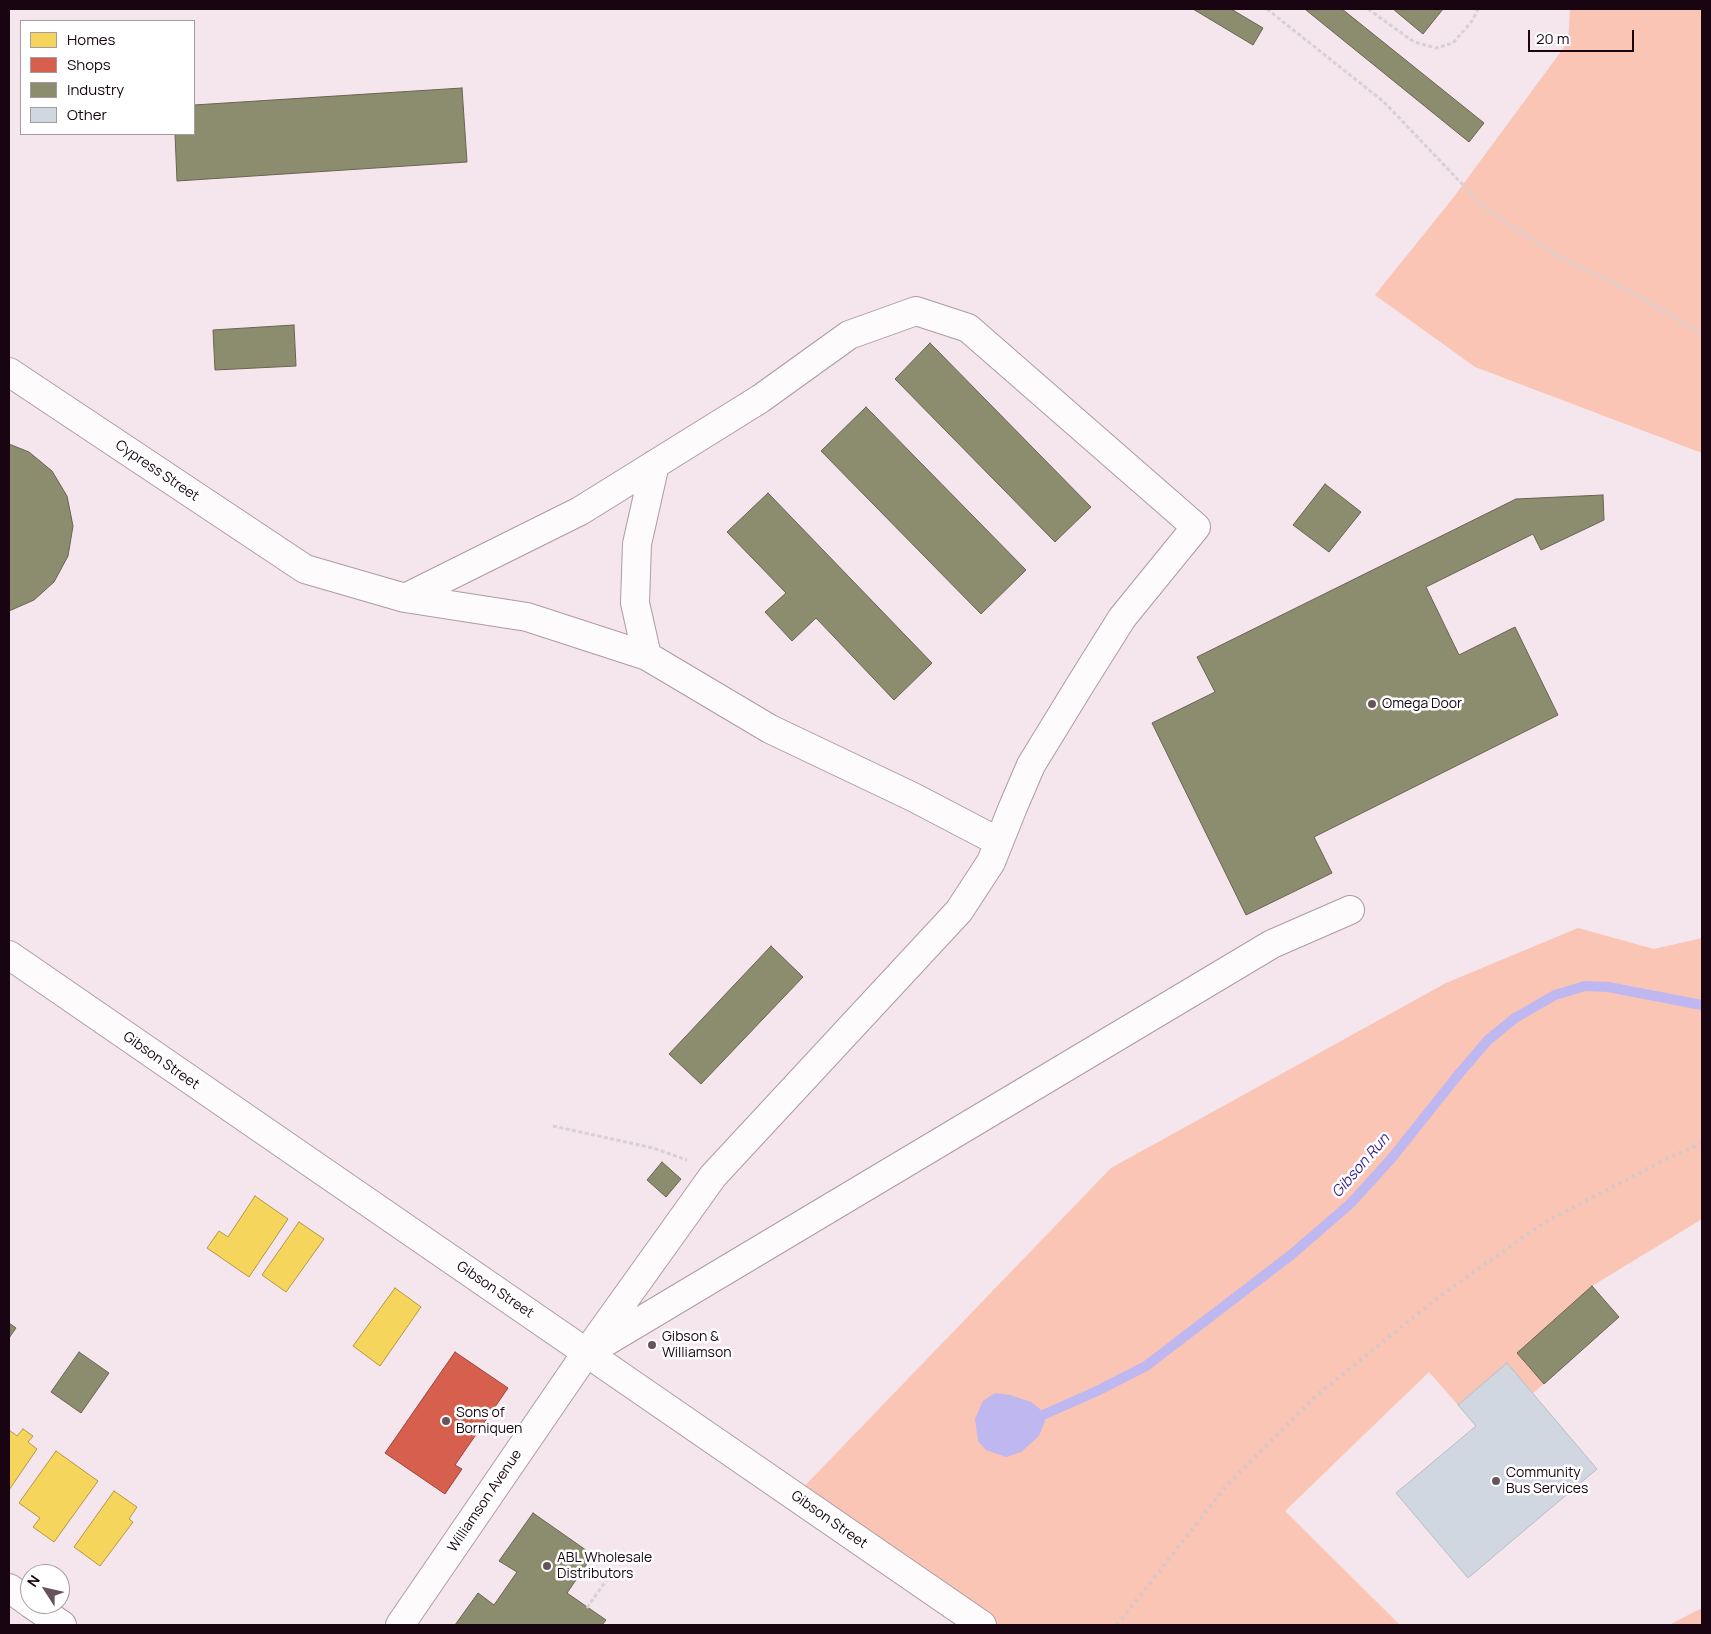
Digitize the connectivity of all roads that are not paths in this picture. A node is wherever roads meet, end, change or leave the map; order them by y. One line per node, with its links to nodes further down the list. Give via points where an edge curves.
1 (9, 372): 3 (street, Cypress Street, via 305,569)
2 (655, 464): 3 (street, via 580,511); 4 (street, via 637,544 635,603); 5 (street, Williamson Avenue, via 760,399 849,335 916,311 968,328 1196,527 1122,618 1080,684 1031,765)
3 (405, 598): 4 (street, Cypress Street, via 528,617)
4 (647, 656): 5 (street, Cypress Street, via 770,729)
5 (999, 842): 8 (street, Williamson Avenue, via 991,862 959,911 713,1176)
6 (1350, 910): 8 (street, via 1272,944)
7 (9, 955): 8 (street, Gibson Street)
8 (587, 1352): 12 (street, Gibson Street); 14 (street, Williamson Avenue)
9 (9, 1588): 10 (street)
10 (20, 1596)
11 (46, 1614): 13 (street)
12 (977, 1622)
13 (62, 1625)
14 (400, 1625)

